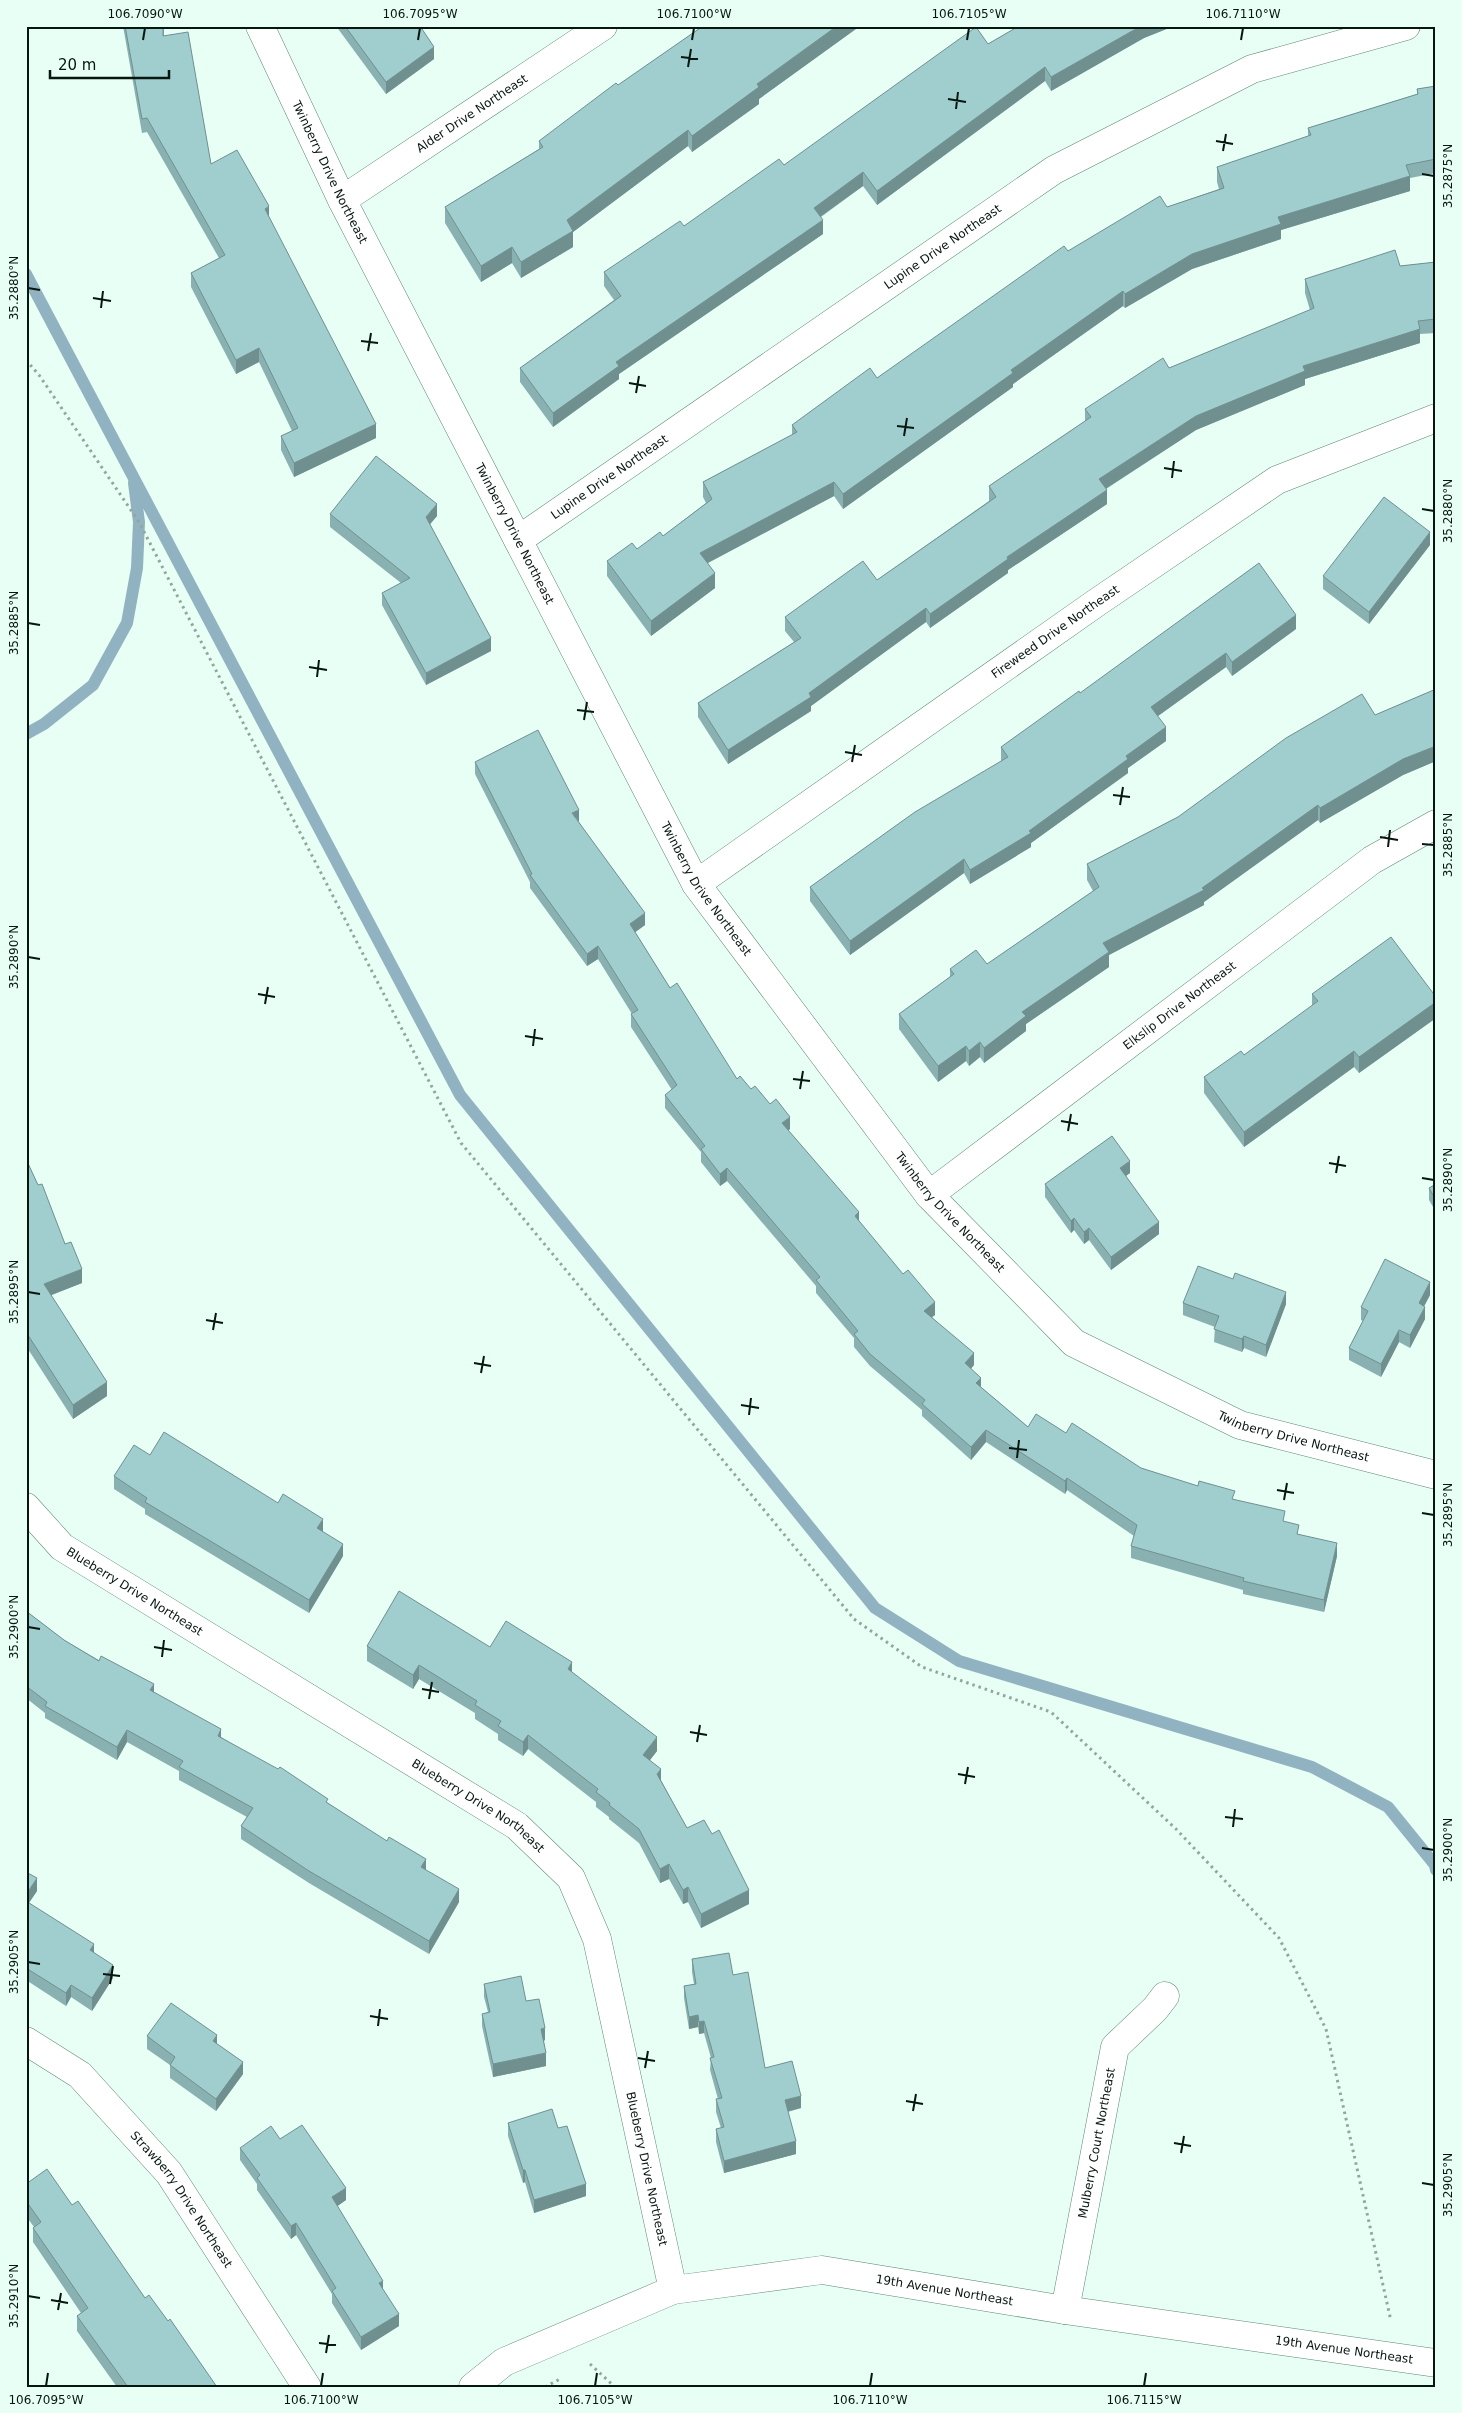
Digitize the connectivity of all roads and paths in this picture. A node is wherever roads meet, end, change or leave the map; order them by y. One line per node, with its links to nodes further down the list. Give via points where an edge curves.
1 (260, 26): 4 (street, Twinberry Drive Northeast)
2 (603, 26): 4 (street, Alder Drive Northeast)
3 (1406, 26): 7 (street, Lupine Drive Northeast, via 1252,69 1054,170)
4 (342, 200): 7 (street, Twinberry Drive Northeast)
5 (26, 360): 17 (path, via 139,522 461,1143 854,1619 922,1667 1051,1712 1176,1829 1279,1938 1326,2029)
6 (1436, 418): 9 (street, Fireweed Drive Northeast, via 1277,480)
7 (518, 540): 9 (street, Twinberry Drive Northeast)
8 (1436, 824): 10 (street, Elkslip Drive Northeast, via 1372,860)
9 (696, 884): 10 (street, Twinberry Drive Northeast)
10 (929, 1194): 11 (street, Twinberry Drive Northeast, via 1074,1343 1240,1425)
11 (1436, 1475)
12 (26, 1506): 15 (street, Blueberry Drive Northeast, via 62,1547 517,1826 571,1878 597,1939)
13 (1165, 1996): 16 (street, Mulberry Court Northeast, via 1115,2047)
14 (26, 2041): 21 (street, Strawberry Drive Northeast, via 80,2075 169,2174)
15 (673, 2290): 16 (street, 19th Avenue Northeast, via 822,2270); 22 (street, 19th Avenue Northeast, via 504,2362)
16 (1065, 2310): 17 (street, 19th Avenue Northeast)
17 (1399, 2358): 19 (street, 19th Avenue Northeast)
18 (589, 2363): 24 (path)
19 (1436, 2363)
20 (563, 2377): 23 (path)
21 (307, 2387)
22 (473, 2387)
23 (545, 2387)
24 (615, 2387)

